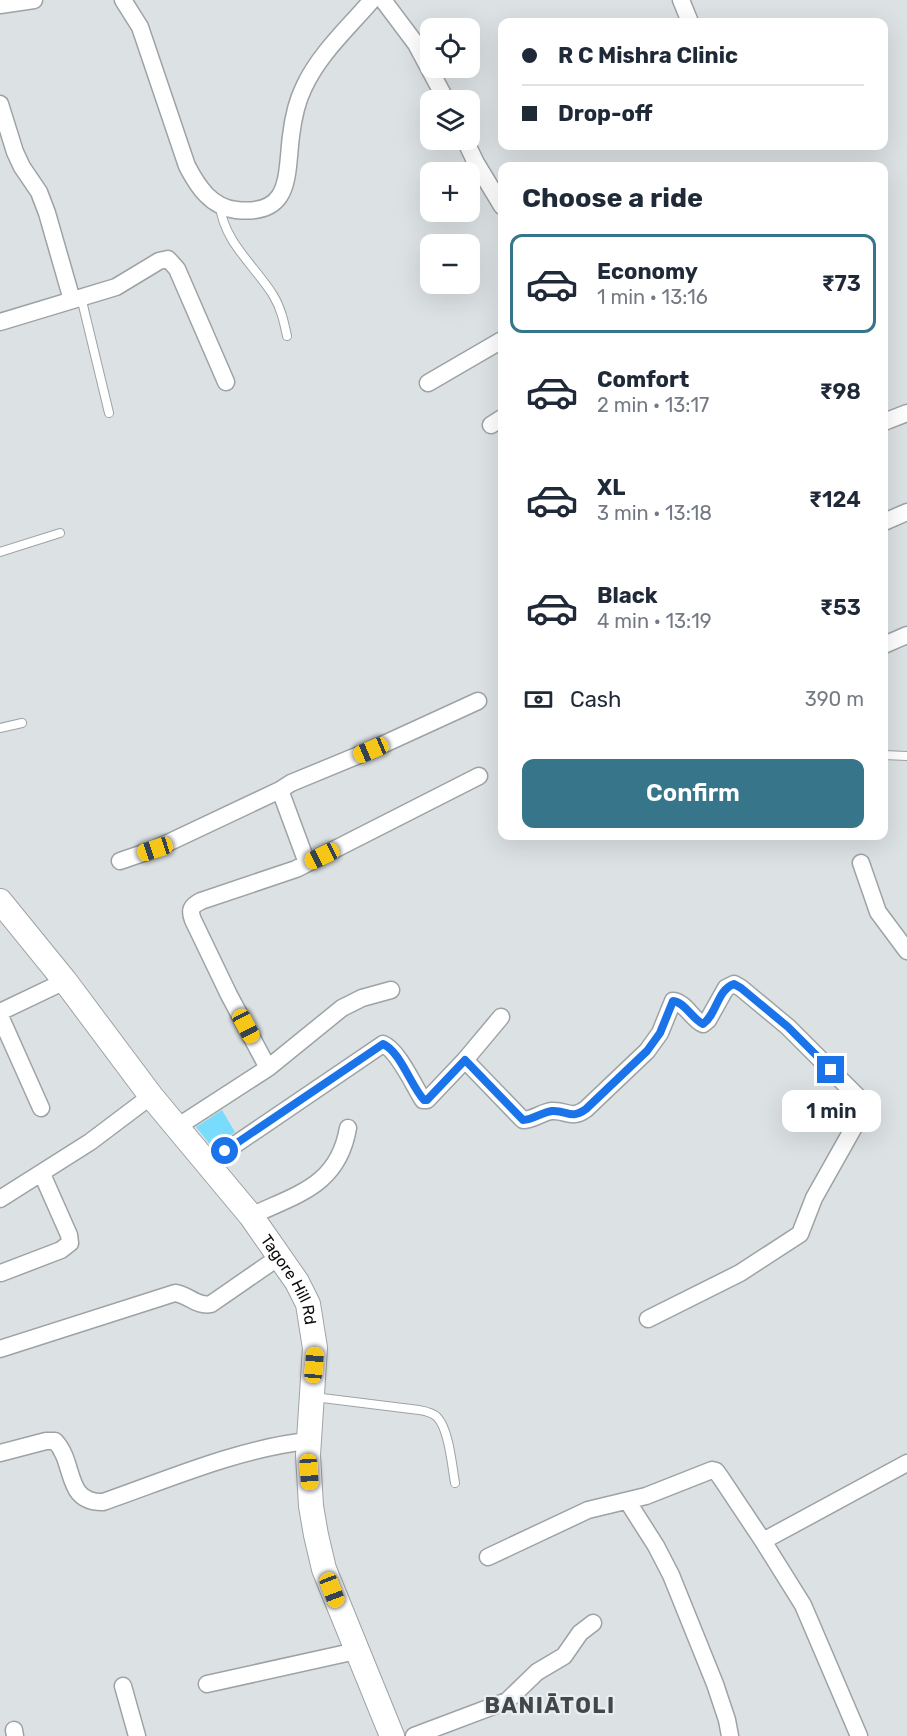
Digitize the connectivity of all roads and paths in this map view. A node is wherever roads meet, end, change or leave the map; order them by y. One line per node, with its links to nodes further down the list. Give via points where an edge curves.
1 (34, 0): 6 (street)
2 (123, 0): 12 (street, via 140,27 187,166 197,185)
3 (372, 0): 12 (street, via 305,85 297,104 287,180 278,199 260,210 235,210)
4 (383, 0): 8 (street, via 416,44)
5 (681, 0): 7 (street)
6 (6, 3)
7 (688, 18)
8 (441, 90)
9 (0, 104): 13 (street, via 15,152 39,192)
10 (470, 150): 11 (street)
11 (498, 199)
12 (220, 205): 15 (lane, via 228,233 277,303)
13 (76, 298): 14 (street); 17 (street, via 116,287 159,261 171,260); 19 (lane)
14 (0, 322)
15 (287, 336)
16 (498, 342): 18 (street)
17 (226, 382)
18 (428, 382)
19 (109, 413)
20 (907, 413): 21 (street)
21 (888, 420)
22 (907, 512): 23 (street)
23 (888, 520)
24 (60, 533): 25 (lane)
25 (0, 552)
26 (907, 635): 27 (street)
27 (888, 643)
28 (478, 701): 34 (street)
29 (22, 723): 30 (lane)
30 (0, 728)
31 (888, 755): 32 (lane)
32 (907, 756)
33 (479, 776): 36 (street)
34 (280, 790): 35 (street, via 155,849); 36 (street)
35 (120, 861)
36 (308, 863): 45 (street, via 201,901 190,910)
37 (861, 863): 39 (street, via 878,912)
38 (0, 901): 40 (main road, Tagore Hill Rd)
39 (907, 951)
40 (65, 981): 42 (street); 46 (main road, Tagore Hill Rd)
41 (390, 990): 45 (street, via 342,1008)
42 (0, 1014): 47 (street)
43 (501, 1017): 44 (street)
44 (465, 1060): 50 (street, via 424,1100 383,1044); 56 (street, via 523,1120 551,1111 579,1114 647,1051 660,1033 673,1001 703,1024 726,988 734,984 788,1027 862,1101 863,1111 814,1198 800,1234 740,1273)
45 (268, 1068): 48 (street)
46 (151, 1096): 48 (main road, Tagore Hill Rd); 51 (street)
47 (40, 1108)
48 (177, 1127): 50 (main road, Tagore Hill Rd)
49 (348, 1128): 53 (street, via 342,1153 323,1179)
50 (208, 1162): 53 (main road, Tagore Hill Rd)
51 (42, 1174): 52 (street); 55 (street, via 70,1243)
52 (0, 1199)
53 (251, 1215): 54 (main road, Tagore Hill Rd)
54 (279, 1257): 57 (street, via 207,1305 175,1293); 58 (main road, Tagore Hill Rd, via 308,1304 315,1348)
55 (1, 1274)
56 (648, 1319)
57 (0, 1349)
58 (311, 1397): 59 (main road, Tagore Hill Rd); 62 (lane, via 432,1414 446,1433)
59 (307, 1441): 60 (street, via 241,1455 103,1502 81,1497 63,1450 55,1441); 67 (main road, Tagore Hill Rd, via 316,1535 324,1569)
60 (0, 1453)
61 (907, 1463): 64 (street)
62 (455, 1483)
63 (628, 1502): 64 (street, via 716,1471); 65 (street, via 588,1510); 73 (street, via 671,1575 715,1684)
64 (763, 1541): 74 (street, via 803,1605)
65 (488, 1557)
66 (593, 1623): 72 (street, via 580,1633 564,1656 537,1672 507,1701)
67 (356, 1651): 68 (street); 71 (main road, Tagore Hill Rd)
68 (207, 1684)
69 (123, 1686): 70 (street)
70 (137, 1736)
71 (392, 1736)
72 (414, 1736)
73 (730, 1736)
74 (859, 1736)

